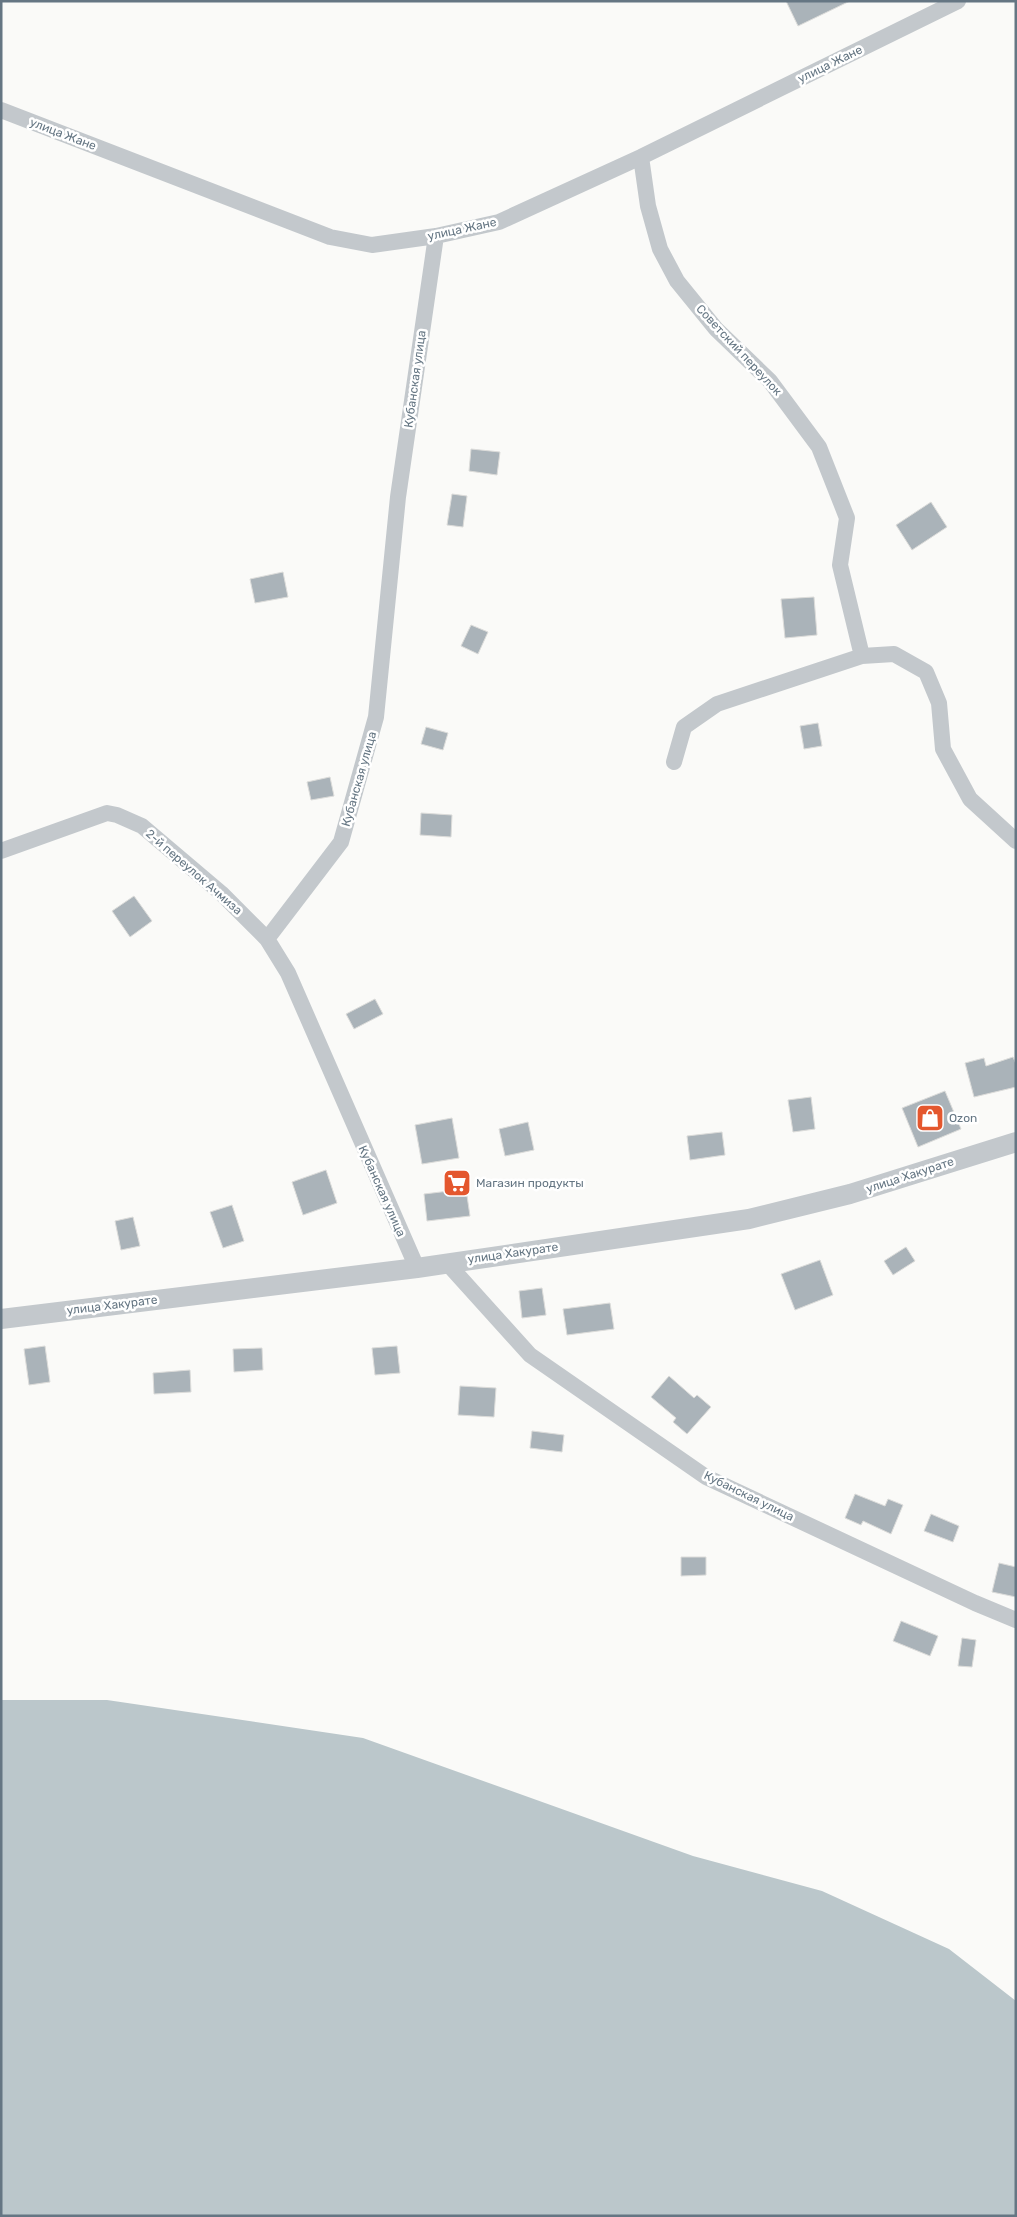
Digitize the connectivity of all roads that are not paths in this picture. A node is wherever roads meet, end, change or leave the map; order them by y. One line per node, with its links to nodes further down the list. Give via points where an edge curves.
1 (958, 1): 3 (street, улица Жане)
2 (1, 110): 4 (street, улица Жане, via 330,237 372,245)
3 (641, 157): 4 (street, улица Жане, via 499,222); 5 (street, Советский переулок, via 648,206 660,249 677,281 716,328 770,380 819,447 847,518 840,565)
4 (436, 236): 9 (street, Кубанская улица, via 398,498 376,717 341,842)
5 (862, 656): 6 (street, via 717,704 684,727); 7 (street, via 894,654 926,672 939,703 943,749 970,799)
6 (674, 762)
7 (1016, 841)
8 (1, 851): 9 (street, 2-й переулок Ачмиза, via 93,818 117,815 142,826 221,893)
9 (267, 938): 12 (street, Кубанская улица, via 288,973)
10 (1016, 1142): 11 (street, улица Хакурате, via 850,1194 749,1219)
11 (448, 1263): 12 (street, улица Хакурате); 14 (street, Кубанская улица, via 530,1355 706,1477)
12 (417, 1268): 13 (street, улица Хакурате)
13 (1, 1319)
14 (1016, 1620)

